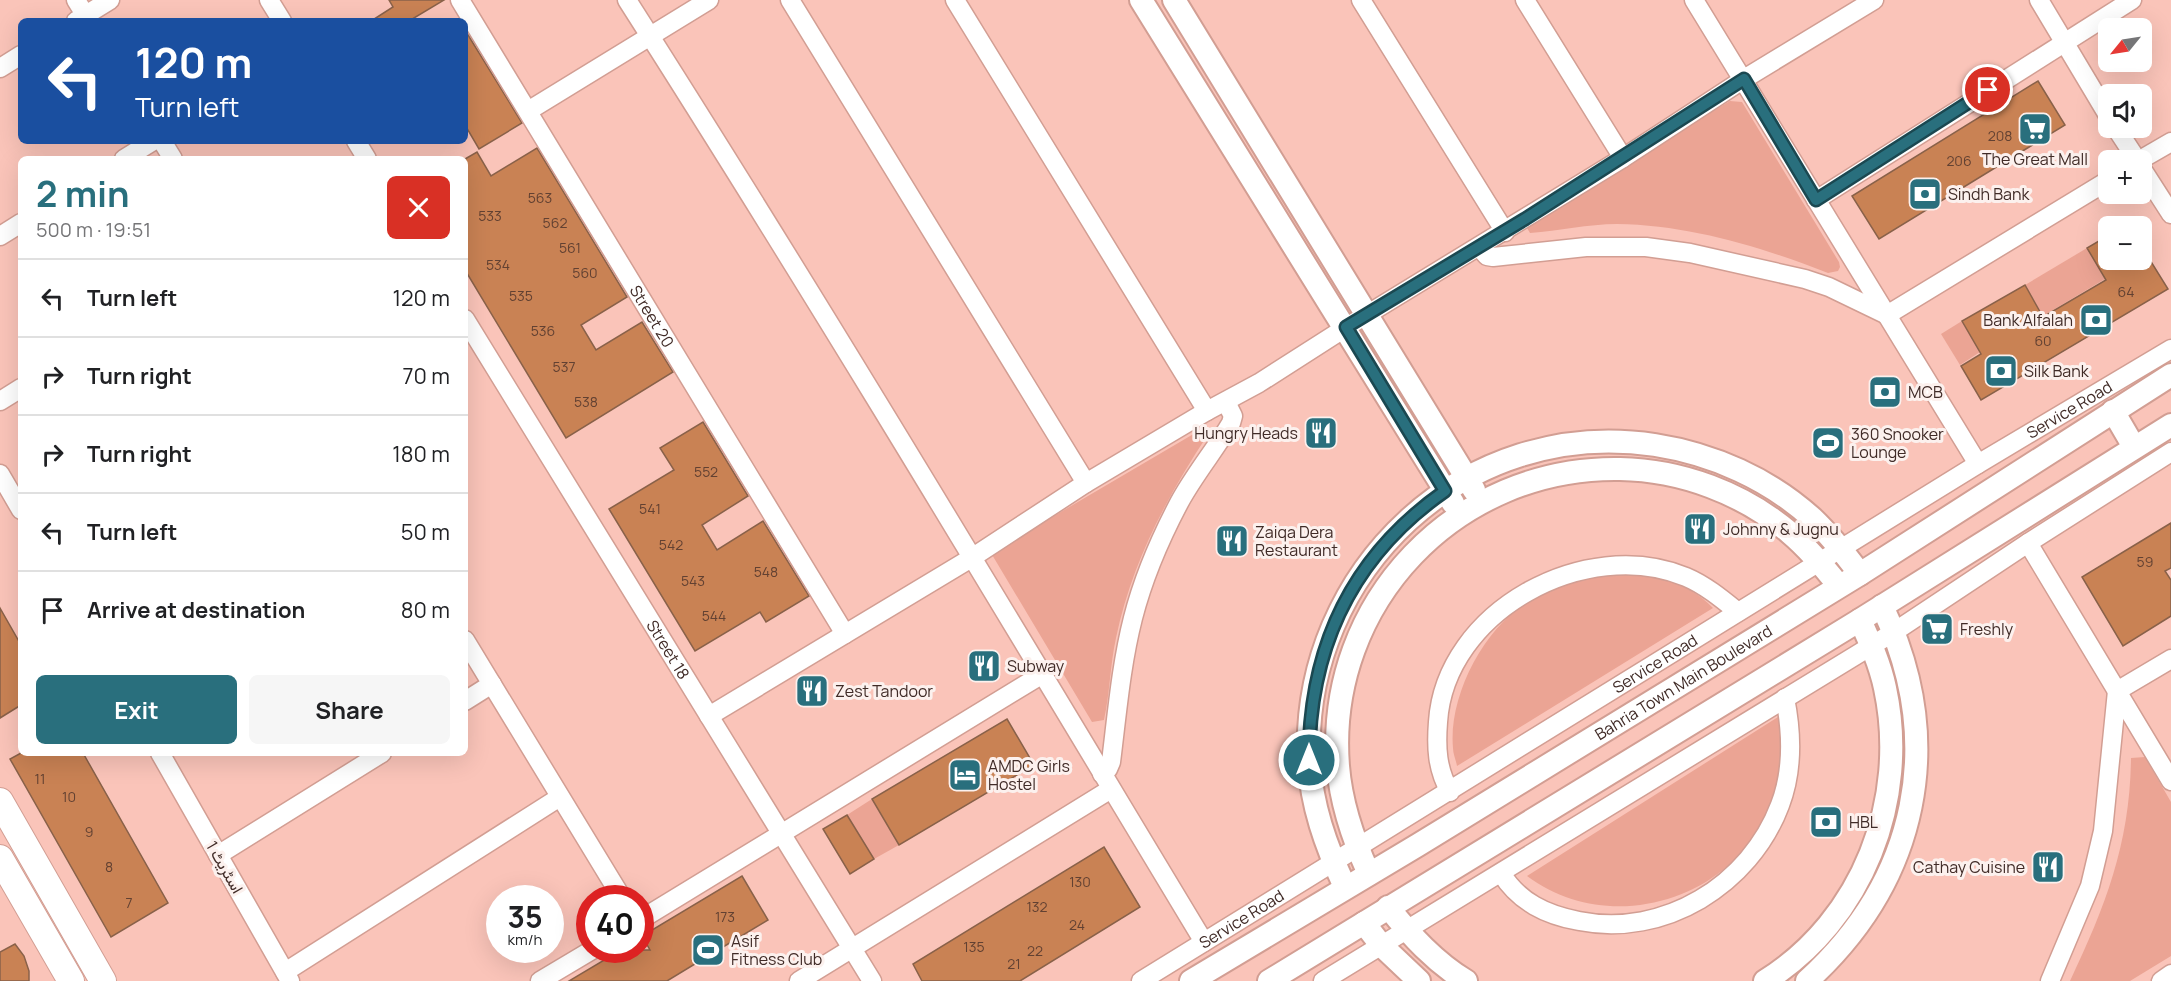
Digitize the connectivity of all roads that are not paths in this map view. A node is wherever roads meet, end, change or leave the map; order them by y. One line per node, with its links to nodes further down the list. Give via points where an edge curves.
1 (110, 0): 17 (street)
2 (269, 0): 18 (street)
3 (460, 0): 25 (street, Street 20)
4 (627, 0): 19 (street)
5 (709, 0): 19 (street)
6 (790, 0): 56 (street)
7 (955, 0): 48 (street)
8 (1141, 0): 42 (street)
9 (1174, 0): 39 (street)
10 (1361, 0): 36 (street)
11 (1525, 0): 30 (street)
12 (1694, 0): 23 (street)
13 (1874, 0): 16 (street)
14 (2039, 0): 20 (street)
15 (2132, 0): 20 (street)
16 (1849, 6): 23 (street)
17 (82, 14)
18 (280, 18)
19 (650, 36): 25 (street); 63 (street)
20 (2064, 42): 24 (street); 33 (street)
21 (18, 57): 22 (street)
22 (0, 68)
23 (1744, 79): 30 (street); 33 (street)
24 (2098, 99)
25 (528, 111): 71 (street, Street 20)
26 (2171, 142): 28 (street)
27 (148, 144): 29 (street)
28 (2152, 153)
29 (129, 156)
30 (1623, 158): 36 (street)
31 (2152, 185): 34 (street)
32 (2098, 187): 40 (street)
33 (1816, 200): 40 (street)
34 (2171, 214)
35 (18, 225): 37 (street)
36 (1505, 232): 38 (street)
37 (0, 236)
38 (1479, 248): 39 (street); 40 (street, via 1493,257 1586,248 1646,247 1690,253 1805,279)
39 (1367, 315): 42 (street); 55 (street)
40 (1887, 315): 53 (street)
41 (468, 324): 80 (street, Street 18)
42 (1346, 327): 47 (street); 57 (street)
43 (2171, 349): 53 (street, Service Road)
44 (2171, 375): 49 (street, Bahria Town Main Boulevard)
45 (18, 390): 46 (street)
46 (0, 401)
47 (1226, 402): 48 (street); 83 (street, via 1233,416 1231,423 1179,503 1141,592 1122,674)
48 (1207, 411): 56 (street)
49 (2113, 411): 51 (street); 65 (street, Bahria Town Main Boulevard)
50 (2171, 425): 51 (street)
51 (2134, 447): 67 (street)
52 (2171, 452): 61 (street)
53 (1978, 464): 62 (street, Service Road)
54 (0, 474): 59 (street)
55 (1467, 478): 57 (street); 58 (street); 62 (street, via 1509,459 1553,447 1599,442 1667,447 1712,459 1754,477 1810,517)
56 (1086, 483): 63 (street)
57 (1445, 491): 60 (street); 92 (street, via 1412,516 1369,562 1346,598 1322,656 1310,718 1309,760 1319,822)
58 (1481, 501): 60 (street); 64 (street, via 1521,484 1563,473 1607,468 1661,473 1714,488 1753,507 1789,532)
59 (18, 505)
60 (1460, 514): 89 (street, via 1427,540 1385,587 1349,663 1340,703 1337,745 1340,787)
61 (2028, 543): 70 (street); 77 (street)
62 (1842, 550): 64 (street, Service Road); 65 (street)
63 (973, 556): 71 (street); 75 (street)
64 (1820, 563): 66 (street); 68 (street, Service Road)
65 (1860, 574): 66 (street, Bahria Town Main Boulevard)
66 (1839, 586): 94 (street, Bahria Town Main Boulevard)
67 (1882, 606): 69 (street); 70 (street)
68 (1738, 612): 85 (street, Service Road); 85 (street, via 1686,576 1621,565 1544,582 1526,593 1486,621 1457,662 1444,692 1437,736 1439,770)
69 (1860, 620): 73 (street); 97 (street)
70 (1894, 632): 73 (street); 119 (street, via 1908,678 1916,726 1915,773 1907,821 1892,867 1870,909 1841,948)
71 (845, 634): 80 (street)
72 (468, 645): 76 (street)
73 (1872, 645): 78 (street); 107 (street, via 1885,687 1891,731 1883,817 1864,868 1836,915 1808,948)
74 (2171, 659): 77 (street)
75 (1041, 675): 83 (street); 88 (street)
76 (492, 684): 79 (street); 86 (street)
77 (2117, 691): 84 (street); 120 (street, via 2103,831 2090,886)
78 (1785, 698): 93 (street); 93 (street, via 1790,760 1772,824 1747,861 1695,903 1631,923 1587,922 1543,912 1522,899)
79 (468, 699)
80 (710, 716): 88 (street, Street 18)
81 (162, 756): 90 (street, اسٹریٹ 1)
82 (377, 756): 90 (street)
83 (1107, 781): 101 (street); 103 (street)
84 (2171, 781)
85 (1450, 792): 89 (street, Service Road)
86 (560, 797): 95 (street); 106 (street)
87 (0, 801): 109 (main road)
88 (781, 833): 98 (street); 103 (street, Street 18)
89 (1357, 848): 92 (street, Service Road); 94 (street)
90 (218, 855): 106 (street, اسٹریٹ 1)
91 (0, 858): 108 (main road)
92 (1333, 862): 96 (street); 101 (street, Service Road)
93 (1500, 873): 100 (street)
94 (1369, 874): 96 (street, Bahria Town Main Boulevard)
95 (613, 885)
96 (1345, 887): 114 (street, Bahria Town Main Boulevard)
97 (1388, 907): 99 (street); 100 (street)
98 (654, 911)
99 (1364, 923): 102 (street); 115 (street)
100 (1406, 930): 102 (street); 118 (street, via 1440,963)
101 (1204, 942): 113 (street, Service Road)
102 (1382, 945): 116 (street); 117 (street)
103 (852, 948): 111 (street); 112 (street, Street 18)
104 (576, 960): 110 (street)
105 (2171, 974): 121 (street)
106 (288, 977)
107 (1772, 979)
108 (71, 981)
109 (103, 981)
110 (540, 981)
111 (799, 981)
112 (872, 981)
113 (1141, 981)
114 (1191, 981)
115 (1269, 981)
116 (1323, 981)
117 (1419, 981)
118 (1466, 981)
119 (1807, 981)
120 (2050, 981)
121 (2161, 981)

